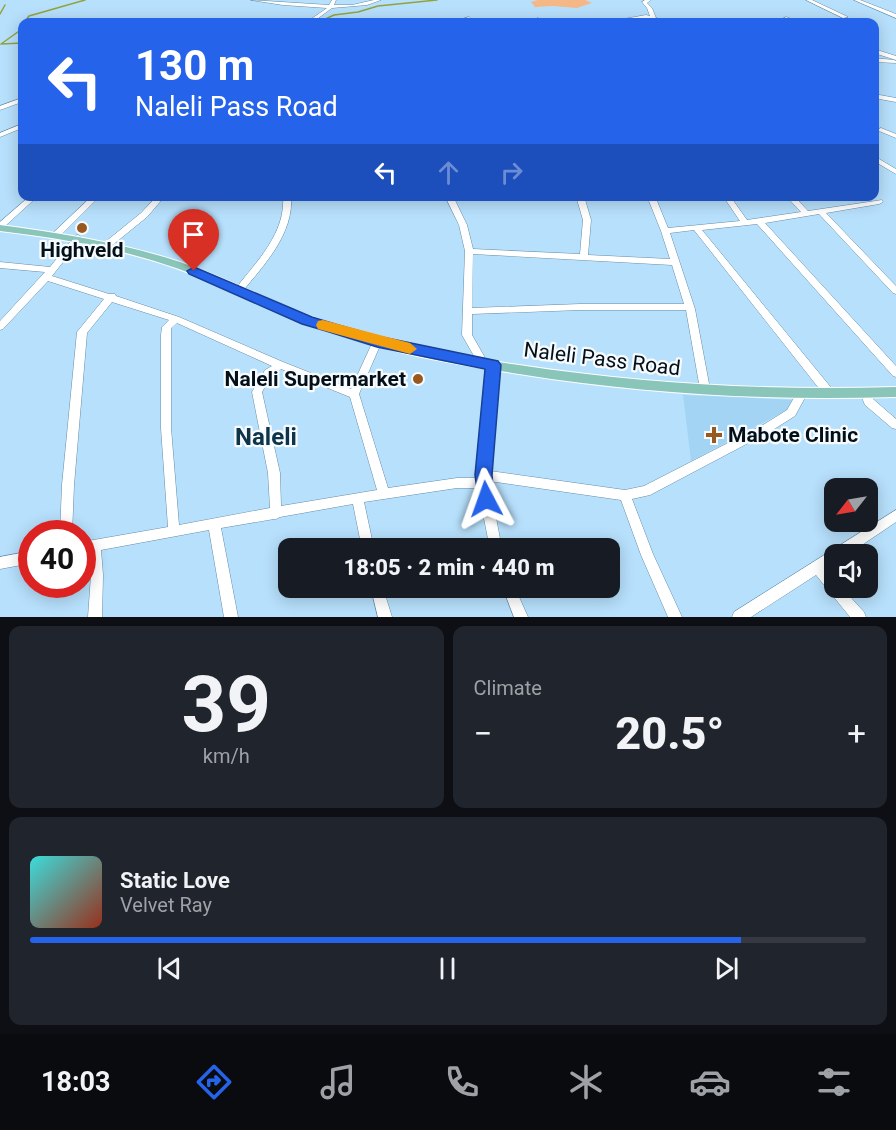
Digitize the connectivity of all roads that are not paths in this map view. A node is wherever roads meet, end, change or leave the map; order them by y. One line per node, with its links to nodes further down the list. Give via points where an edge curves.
1 (253, 0): 6 (street)
2 (379, 0): 6 (street, via 362,5)
3 (649, 0): 10 (street, via 644,2)
4 (808, 0): 8 (street)
5 (856, 0): 7 (street)
6 (333, 3): 9 (street)
7 (896, 16)
8 (845, 17)
9 (315, 18)
10 (653, 18)
11 (879, 53): 13 (street)
12 (879, 60): 13 (street)
13 (896, 60)
14 (879, 97): 15 (street)
15 (896, 100)
16 (18, 101): 17 (street)
17 (0, 108)
18 (18, 128): 20 (street)
19 (881, 130): 21 (street)
20 (0, 135)
21 (896, 136)
22 (879, 161): 23 (street)
23 (896, 172)
24 (29, 201): 38 (street)
25 (92, 201): 41 (street)
26 (157, 201): 43 (street)
27 (287, 201): 49 (street, via 288,212 279,234)
28 (451, 201): 44 (street)
29 (581, 201): 45 (street, via 587,220)
30 (653, 201): 40 (street)
31 (730, 201): 37 (street)
32 (794, 201): 35 (street)
33 (878, 201): 34 (street)
34 (821, 212): 35 (street); 50 (street)
35 (807, 214): 36 (street)
36 (759, 220): 37 (street); 60 (street)
37 (744, 221): 39 (street)
38 (0, 227): 41 (main road, Naleli Pass Road)
39 (696, 227): 40 (street); 64 (street)
40 (665, 231): 46 (street)
41 (56, 235): 42 (main road, Naleli Pass Road)
42 (78, 238): 43 (main road, Naleli Pass Road); 48 (street)
43 (107, 245): 49 (main road, Naleli Pass Road, via 201,273)
44 (469, 251): 45 (street); 53 (street)
45 (584, 258): 46 (street)
46 (676, 262): 52 (street)
47 (0, 265): 48 (street)
48 (48, 273): 51 (street); 55 (street)
49 (239, 290): 56 (main road, Naleli Pass Road, via 307,320)
50 (896, 291)
51 (112, 296): 54 (street); 74 (street, via 82,332)
52 (689, 307): 53 (street); 61 (street)
53 (468, 311): 57 (street, via 467,335)
54 (176, 319): 58 (street); 76 (street, via 165,335 166,428)
55 (0, 327)
56 (377, 341): 57 (main road, Naleli Pass Road); 66 (street)
57 (479, 363): 59 (main road, Naleli Pass Road)
58 (280, 365): 66 (street); 72 (street, via 268,372 257,392 274,473)
59 (493, 365): 61 (main road, Naleli Pass Road, via 556,376); 68 (street)
60 (896, 373)
61 (705, 389): 62 (main road, Naleli Pass Road)
62 (803, 392): 64 (main road, Naleli Pass Road); 70 (street, via 791,413 767,428 665,484)
63 (896, 392): 65 (main road, Naleli Pass Road)
64 (829, 393): 65 (main road, Naleli Pass Road)
65 (865, 393): 67 (street, via 869,402)
66 (354, 394): 69 (street)
67 (896, 425)
68 (483, 479): 69 (street); 70 (street); 78 (street)
69 (384, 494): 71 (street)
70 (625, 495): 94 (street)
71 (357, 498): 72 (street); 77 (street)
72 (276, 514): 75 (street)
73 (896, 515): 79 (street)
74 (67, 520)
75 (214, 524): 76 (street); 91 (street)
76 (174, 532): 80 (street)
77 (366, 538)
78 (494, 538)
79 (853, 544)
80 (96, 547)
81 (18, 560): 82 (street)
82 (0, 563)
83 (824, 563): 84 (street)
84 (817, 567): 86 (street); 95 (street)
85 (96, 571): 90 (street)
86 (824, 576)
87 (379, 598): 92 (street)
88 (513, 598): 93 (street)
89 (843, 598): 96 (street)
90 (96, 617)
91 (231, 617)
92 (385, 617)
93 (520, 617)
94 (675, 617)
95 (739, 617)
96 (859, 617)

